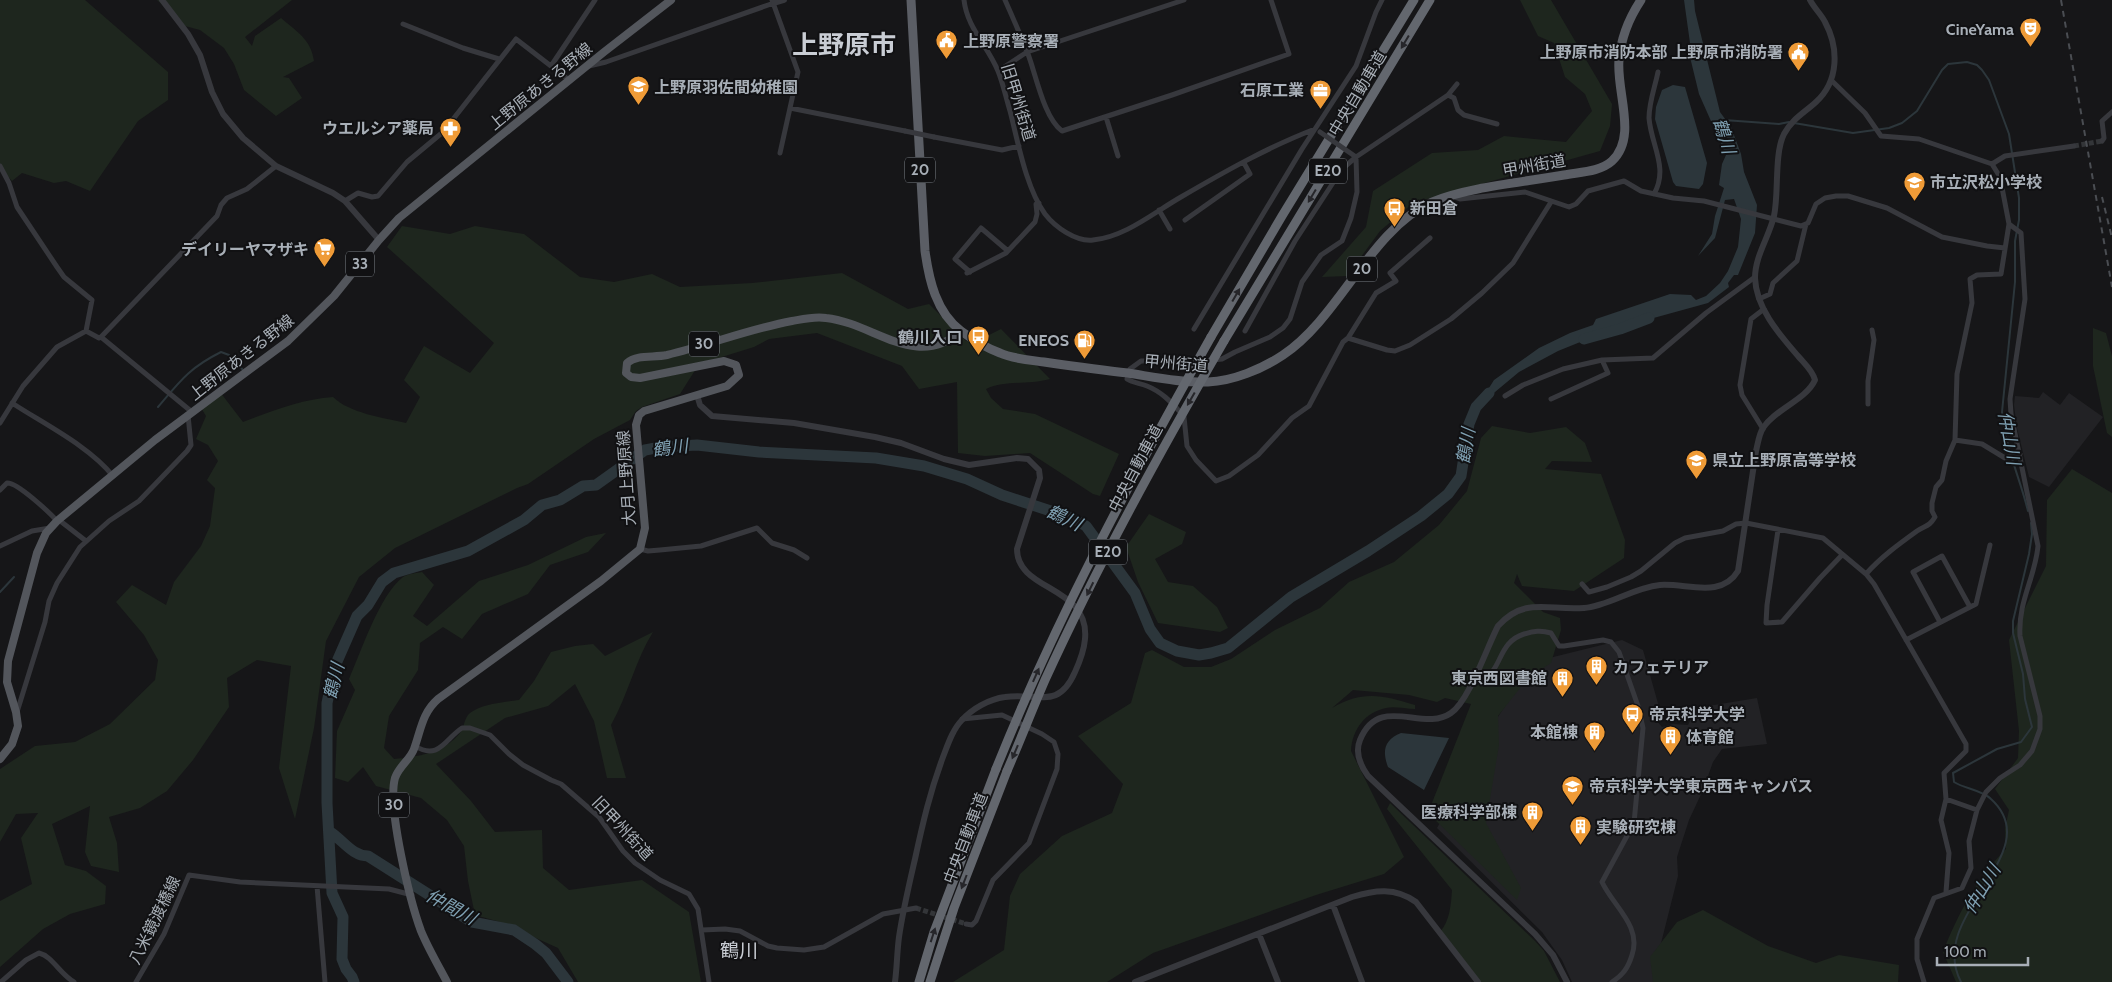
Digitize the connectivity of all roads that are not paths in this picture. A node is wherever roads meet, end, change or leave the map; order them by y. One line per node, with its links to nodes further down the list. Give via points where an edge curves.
1 (162, 0): 41 (street, via 200,55 223,114 243,138)
2 (595, 0): 19 (street)
3 (671, 0): 20 (main road, 上野原あきる野線 / 33)
4 (784, 0): 15 (street)
5 (911, 0): 61 (highway, 甲州街道 / 20, via 927,268 936,297 948,317)
6 (964, 0): 21 (street, 旧甲州街道, via 969,21)
7 (1005, 0): 17 (street)
8 (1184, 0): 17 (street)
9 (1271, 0): 29 (street, via 1289,54)
10 (1382, 0): 31 (street, via 1356,66)
11 (1414, 0): 119 (highway, 中央自動車道 / E20, one-way to 11, bridge, via 934,932 996,769 1093,556 1142,460 1212,337)
12 (1430, 0): 120 (highway, 中央自動車道 / E20, one-way to 120, bridge, via 1224,341 1111,546 1045,681 1007,771 954,908)
13 (1810, 0): 24 (street, via 1825,22 1832,41 1835,64)
14 (1638, 1): 43 (highway, 甲州街道 / 20, via 1622,43 1619,76 1625,137 1612,161 1592,170)
15 (773, 2): 20 (street); 27 (street, via 798,68)
16 (403, 24): 18 (street)
17 (1027, 52): 21 (street); 29 (street, via 1056,127 1062,131)
18 (499, 59): 19 (street, via 516,38); 44 (street, via 441,134 408,162 378,196 358,193)
19 (551, 66): 23 (street)
20 (586, 67): 23 (main road, 上野原あきる野線 / 33)
21 (998, 71): 33 (street, 旧甲州街道)
22 (1658, 72): 42 (street, via 1650,112 1650,126 1661,167)
23 (569, 80): 54 (main road, 上野原あきる野線 / 33, via 406,213)
24 (1831, 80): 39 (street, via 1865,113 1881,136 1919,139); 48 (street, via 1817,101 1784,133)
25 (1457, 84): 26 (street)
26 (1448, 95): 30 (street, via 1454,98 1458,110 1464,115); 37 (street)
27 (790, 108): 33 (street, bridge, via 1002,150); 35 (street)
28 (2112, 112): 32 (street, via 2102,121)
29 (1106, 117): 36 (street)
30 (1497, 124)
31 (1317, 130): 37 (street, bridge); 38 (street, via 1283,142); 60 (street)
32 (2102, 141)
33 (1019, 146): 46 (street, 旧甲州街道)
34 (2074, 146): 39 (street, via 2005,156)
35 (780, 153)
36 (1118, 156)
37 (1356, 157): 64 (street, via 1342,169 1295,241); 68 (street, via 1357,192 1342,241 1322,255 1302,282 1290,319 1283,328 1222,359 1147,360 1134,364)
38 (1244, 162): 47 (street); 49 (street, via 1250,174)
39 (1992, 164): 51 (street, via 2000,177)
40 (0, 166): 63 (street, via 17,207 57,268 92,300)
41 (276, 166): 44 (street); 65 (street, via 248,188 227,198 217,216)
42 (1654, 194): 45 (street, via 1621,181 1588,191 1573,206); 48 (street, via 1704,201)
43 (1450, 196): 45 (street, via 1460,199 1525,192); 68 (highway, 甲州街道 / 20, via 1421,208 1385,239 1308,333 1270,362 1239,375 1208,382)
44 (345, 201): 54 (street)
45 (1551, 202): 66 (street, via 1513,263 1451,319 1395,351)
46 (1039, 203): 47 (street, 旧甲州街道, via 1045,214 1073,236 1091,241 1129,228); 56 (street, via 1036,204 1035,222)
47 (1159, 210): 52 (street)
48 (1773, 218): 50 (street, via 1802,226); 57 (street)
49 (1184, 220)
50 (1806, 224): 55 (street, via 1816,204 1830,197 1848,196 1887,208 1942,237); 58 (street, via 1797,261 1773,283 1770,294)
51 (2009, 224): 55 (street); 78 (street, via 2021,233 2025,299 2010,399)
52 (1170, 229)
53 (1430, 238): 66 (street, via 1390,273 1396,281 1376,293)
54 (379, 240): 74 (main road, 上野原あきる野線 / 33, via 334,296 288,341)
55 (2005, 248): 77 (street, via 2001,274 1977,275 1970,279 1972,304 1957,374)
56 (1008, 251): 56 (street, via 968,272 955,259 981,228)
57 (1755, 277): 58 (street); 67 (street, via 1653,358)
58 (1760, 299): 59 (street)
59 (1764, 309): 76 (street, via 1751,320 1740,385 1742,395); 76 (street, via 1815,380 1810,389 1770,419)
60 (1194, 329)
61 (961, 330): 68 (highway, 甲州街道 / 20, via 1002,354); 69 (main road, 大月上野原線 / 30, via 938,345 915,348 848,322 817,318 762,328 665,355 632,359 627,364 626,373 640,378 724,362 736,365 739,375 734,382)
62 (1872, 330): 73 (street, via 1874,340)
63 (86, 331): 65 (street); 72 (street, via 56,347)
64 (1246, 331)
65 (101, 337): 74 (street)
66 (1348, 338): 68 (street, via 1309,406 1292,418 1258,455 1220,481 1212,478 1187,446 1182,414 1161,392 1127,379)
67 (1602, 360): 70 (street, via 1554,372 1523,384); 71 (street, via 1608,373)
68 (1127, 373)
69 (697, 395): 88 (main road, 大月上野原線 / 30, via 639,415 636,425 644,528); 98 (street, via 700,405 712,416 794,423 875,437 969,465 1028,459 1039,470 1040,478 1017,558 1028,574 1076,606 1086,630 1082,657 1070,682 1060,693 1043,699 999,698 986,702)
70 (1505, 396)
71 (1551, 400)
72 (12, 403): 75 (street); 79 (street, via 73,442 106,467)
73 (1868, 404)
74 (190, 414): 79 (main road, 上野原あきる野線 / 33); 85 (street, via 191,445 187,451 139,501)
75 (0, 422)
76 (1763, 429): 82 (street, via 1756,451)
77 (1955, 440): 78 (street, via 1982,444 2005,458); 91 (street, via 1942,480 1936,487 1932,502 1935,517 1930,526 1913,534)
78 (2020, 454): 102 (street, via 2038,546 2021,610 2020,630 2040,716 2040,730 2032,751 1986,792)
79 (112, 476): 81 (main road, 上野原あきる野線 / 33)
80 (0, 490): 81 (street, via 6,484 14,485)
81 (58, 520): 83 (main road, 上野原あきる野線 / 33); 85 (street)
82 (1746, 523): 84 (street); 92 (street, via 1685,538 1641,571 1608,587 1589,592); 96 (street, via 1740,566 1729,582 1714,588 1651,586 1585,608 1536,606 1519,610 1498,626)
83 (50, 528): 87 (street); 97 (main road, 上野原あきる野線 / 33, via 36,553 8,661 7,682)
84 (1778, 530): 89 (street, via 1823,538); 89 (street, via 1766,623 1782,622)
85 (86, 541): 97 (street, via 49,601)
86 (1990, 545): 93 (street, via 1976,604)
87 (0, 546)
88 (640, 549): 90 (street, via 654,551 701,546 757,528 772,542); 99 (main road, 大月上野原線 / 30, via 432,704 424,716)
89 (1842, 555): 91 (street)
90 (807, 558)
91 (1866, 574): 95 (street)
92 (1582, 584)
93 (1970, 607): 94 (street); 94 (street, via 1942,556 1913,572)
94 (1940, 622): 95 (street)
95 (1906, 640): 101 (street, via 1966,744 1966,752 1944,773)
96 (1474, 676): 125 (street, via 1463,700 1446,716 1430,719 1390,715 1378,719 1359,742 1359,759 1368,776 1546,946); 126 (street, via 1489,676 1506,644 1516,637 1540,630 1551,633 1559,646 1602,640 1611,642 1619,652 1643,728 1634,823 1602,882 1634,935 1630,963 1624,974)
97 (16, 712): 100 (main road, 上野原あきる野線 / 33, via 17,734)
98 (962, 719): 108 (street, via 930,792); 109 (street, via 1002,715 1054,742 1058,754 1057,769 1029,843 993,880 976,921 972,925)
99 (415, 746): 105 (main road, 大月上野原線 / 30, via 398,770 394,792 397,835); 110 (street, 旧甲州街道, via 433,751 462,728 490,735 516,760 561,784 599,817 635,863 689,894 698,909)
100 (0, 759)
101 (1946, 799): 102 (street); 104 (street, via 1941,820 1949,853)
102 (1977, 810): 104 (street, via 1970,841 1971,868 1962,888)
103 (317, 886): 105 (street, via 382,888); 114 (street, 八米鏡渡橋線, via 214,880 189,875 164,934); 115 (street)
104 (1946, 892): 127 (street, via 1934,898 1917,939 1917,959)
105 (411, 893): 116 (main road, 大月上野原線 / 30, via 421,930)
106 (1333, 905): 111 (street); 123 (street); 124 (street, via 1376,891 1409,897 1423,910)
107 (916, 908): 108 (street)
108 (904, 909): 110 (street, via 876,917 816,949 772,947 735,930); 118 (street)
109 (966, 924)
110 (702, 930): 117 (street, 旧甲州街道)
111 (1260, 934): 121 (street); 122 (street)
112 (0, 982): 113 (street, via 39,953 50,958 65,977)
113 (74, 982)
114 (136, 982)
115 (324, 982)
116 (446, 982)
117 (708, 982)
118 (895, 982)
119 (919, 982)
120 (930, 982)
121 (1135, 982)
122 (1278, 982)
123 (1362, 982)
124 (1478, 982)
125 (1566, 982)
126 (1612, 982)
127 (1924, 982)

